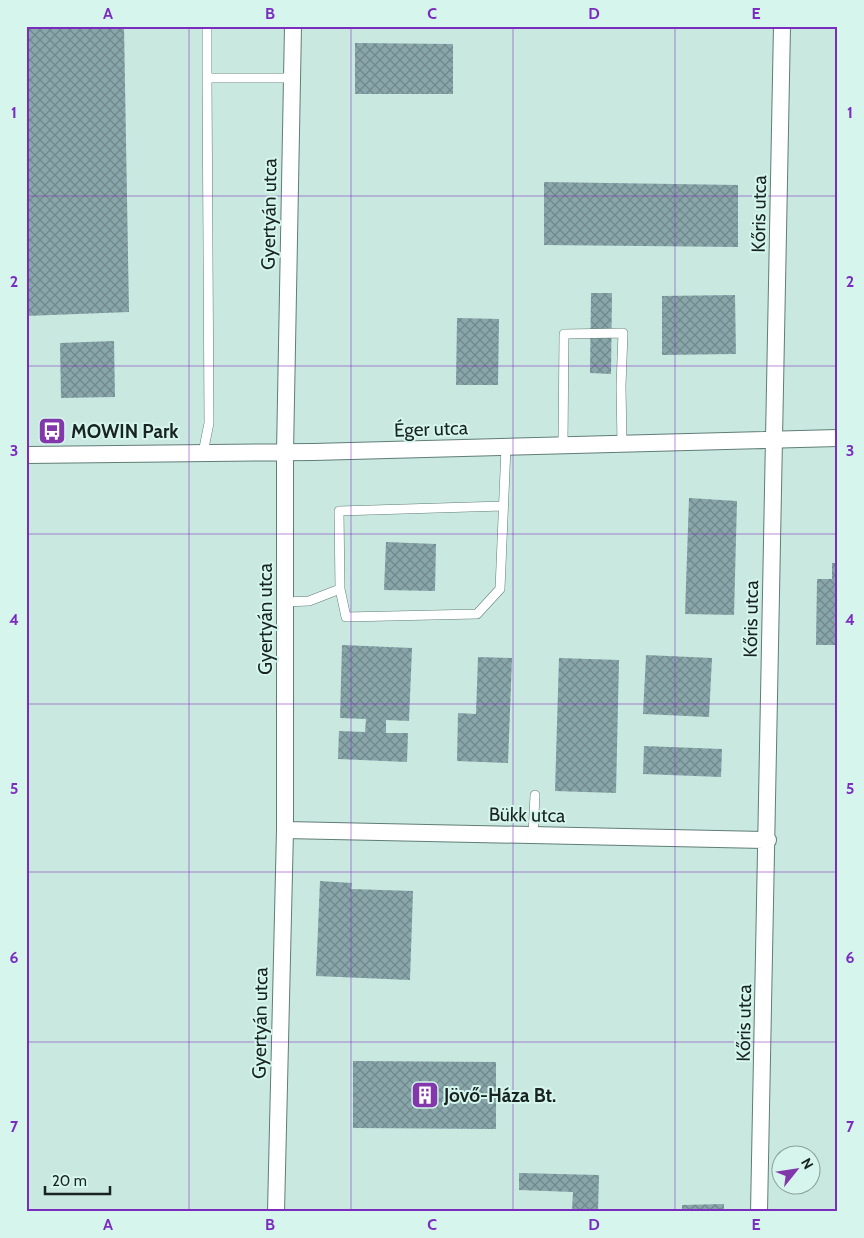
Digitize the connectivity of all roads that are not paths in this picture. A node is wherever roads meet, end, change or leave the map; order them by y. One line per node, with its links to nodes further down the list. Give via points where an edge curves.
1 (207, 26): 4 (lane)
2 (293, 26): 5 (street, Gyertyán utca)
3 (782, 26): 7 (street, Kőris utca)
4 (208, 78): 5 (lane); 12 (lane, via 209,424)
5 (291, 78): 11 (street, Gyertyán utca)
6 (838, 438): 7 (street, Éger utca)
7 (776, 440): 8 (street, Éger utca); 20 (street, Kőris utca, via 772,482)
8 (622, 444): 9 (street, Éger utca); 9 (lane, via 623,333 590,332 564,334)
9 (563, 445): 10 (street, Éger utca)
10 (506, 447): 11 (street, Éger utca); 14 (lane)
11 (285, 452): 12 (street, Éger utca); 16 (street, Gyertyán utca)
12 (203, 453): 13 (street, Éger utca)
13 (26, 455)
14 (503, 506): 15 (lane, via 339,511); 15 (lane, via 500,589 477,614 346,617)
15 (340, 589): 16 (lane, via 309,601)
16 (285, 602): 18 (street, Gyertyán utca)
17 (535, 795): 19 (lane)
18 (285, 830): 19 (street, Bükk utca); 21 (street, Gyertyán utca)
19 (533, 835): 20 (street, Bükk utca)
20 (768, 840): 22 (street, Kőris utca)
21 (276, 1212)
22 (759, 1212)

